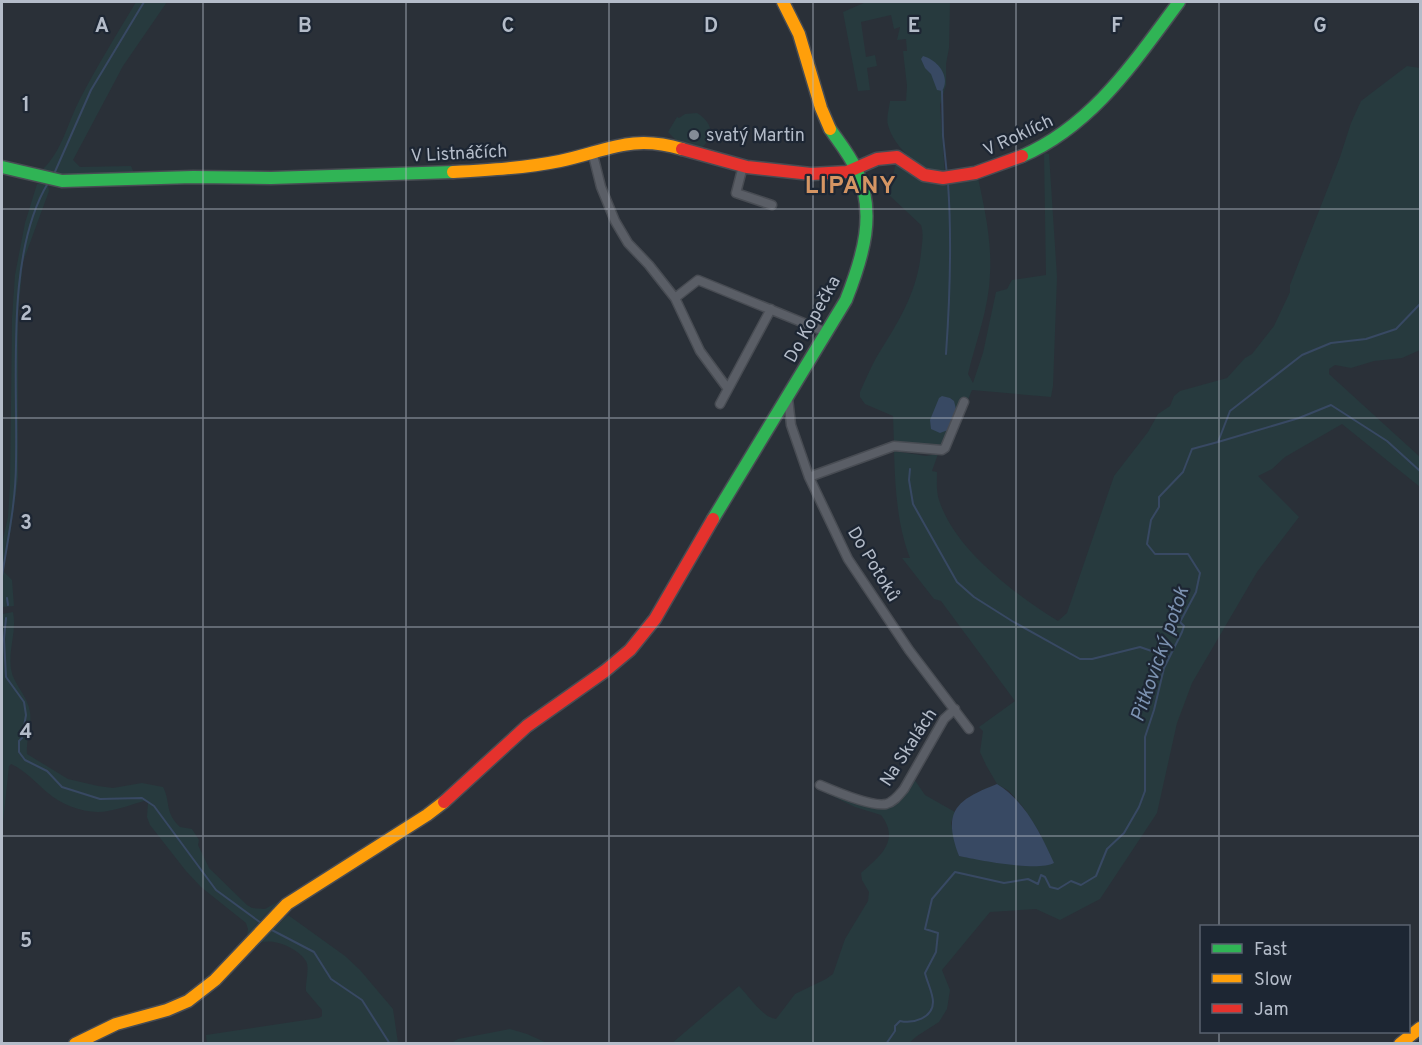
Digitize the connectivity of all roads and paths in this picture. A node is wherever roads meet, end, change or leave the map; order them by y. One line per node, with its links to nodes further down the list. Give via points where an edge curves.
1 (783, 2): 6 (street, Do Kopečka, via 801,37 824,118)
2 (1179, 2): 6 (street, V Roklích, via 1101,101 1067,132 1019,158 948,178 927,176 897,157 877,159)
3 (592, 151): 4 (street, V Listnáčích, via 647,142); 5 (street, V Listnáčích, via 560,161 496,170 271,178 55,181); 8 (street, via 615,221 628,243)
4 (743, 166): 6 (street, V Listnáčích, via 812,174); 7 (street, via 736,193)
5 (2, 167)
6 (857, 169): 10 (street, Do Kopečka, via 868,206 865,247 846,300)
7 (772, 205)
8 (675, 298): 9 (street, via 698,280); 11 (street, via 700,351)
9 (771, 309): 10 (street); 11 (street)
10 (826, 332): 12 (street, Do Kopečka)
11 (728, 389): 14 (street)
12 (788, 398): 15 (street, Do Potoků, via 791,425); 20 (street, Do Kopečka, via 655,619 630,650 526,726 427,815 270,918 200,994 171,1009 108,1028)
13 (964, 402): 15 (street, via 942,450 894,446)
14 (720, 404)
15 (809, 477): 16 (street, Do Potoků, via 860,577)
16 (955, 709): 17 (street, Do Potoků); 18 (street, Na Skalách, via 944,719 904,789 889,803 848,796)
17 (969, 729)
18 (820, 785)
19 (1420, 1028): 21 (street)
20 (75, 1044)
21 (1400, 1044)

